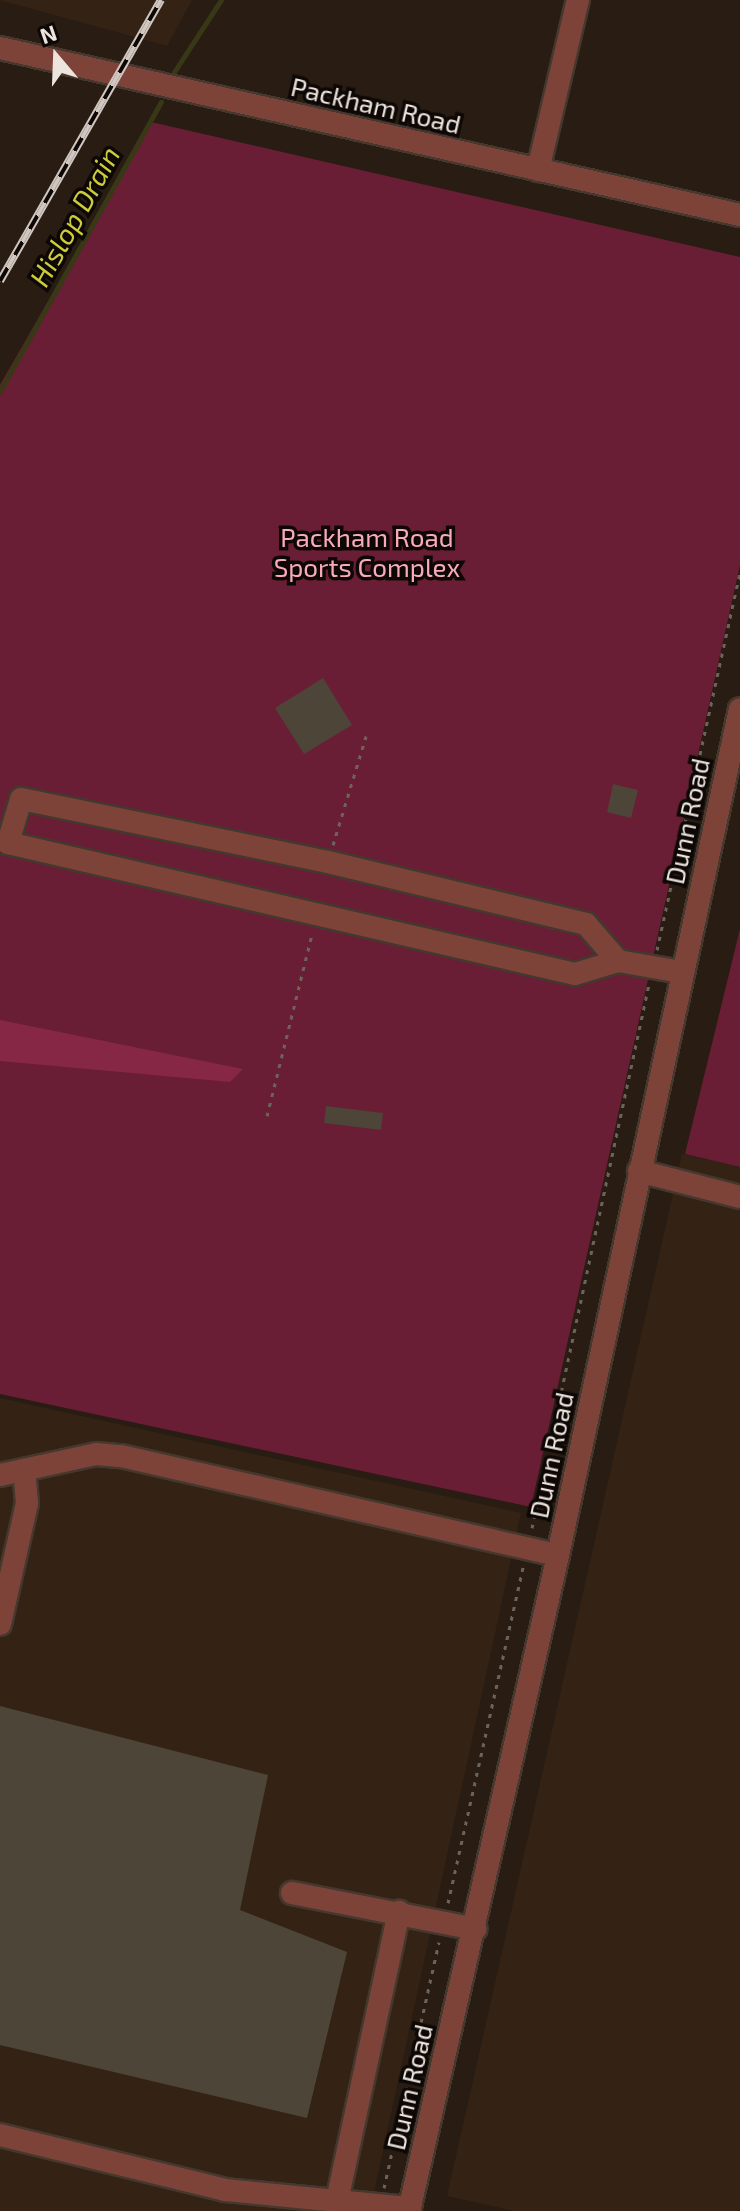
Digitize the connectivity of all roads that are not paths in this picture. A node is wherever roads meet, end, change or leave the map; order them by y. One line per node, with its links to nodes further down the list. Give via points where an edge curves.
1 (578, 0): 3 (street)
2 (0, 48): 3 (street, Packham Road)
3 (538, 170): 4 (street, Packham Road)
4 (740, 215)
5 (740, 709): 7 (street, Dunn Road)
6 (618, 961): 6 (street, via 586,924 328,862 21,799 8,843 575,974); 7 (street)
7 (682, 972): 8 (street, Dunn Road)
8 (639, 1171): 9 (street); 12 (street, Dunn Road)
9 (740, 1197)
10 (24, 1470): 11 (street); 12 (street, via 96,1454 121,1456); 13 (street, via 27,1503)
11 (0, 1475)
12 (558, 1555): 16 (street, Dunn Road)
13 (0, 1624)
14 (292, 1893): 15 (street)
15 (399, 1912): 16 (street); 18 (street)
16 (475, 1929): 19 (street, Dunn Road)
17 (0, 2135): 18 (street, via 225,2190)
18 (337, 2201): 19 (street)
19 (410, 2210)

